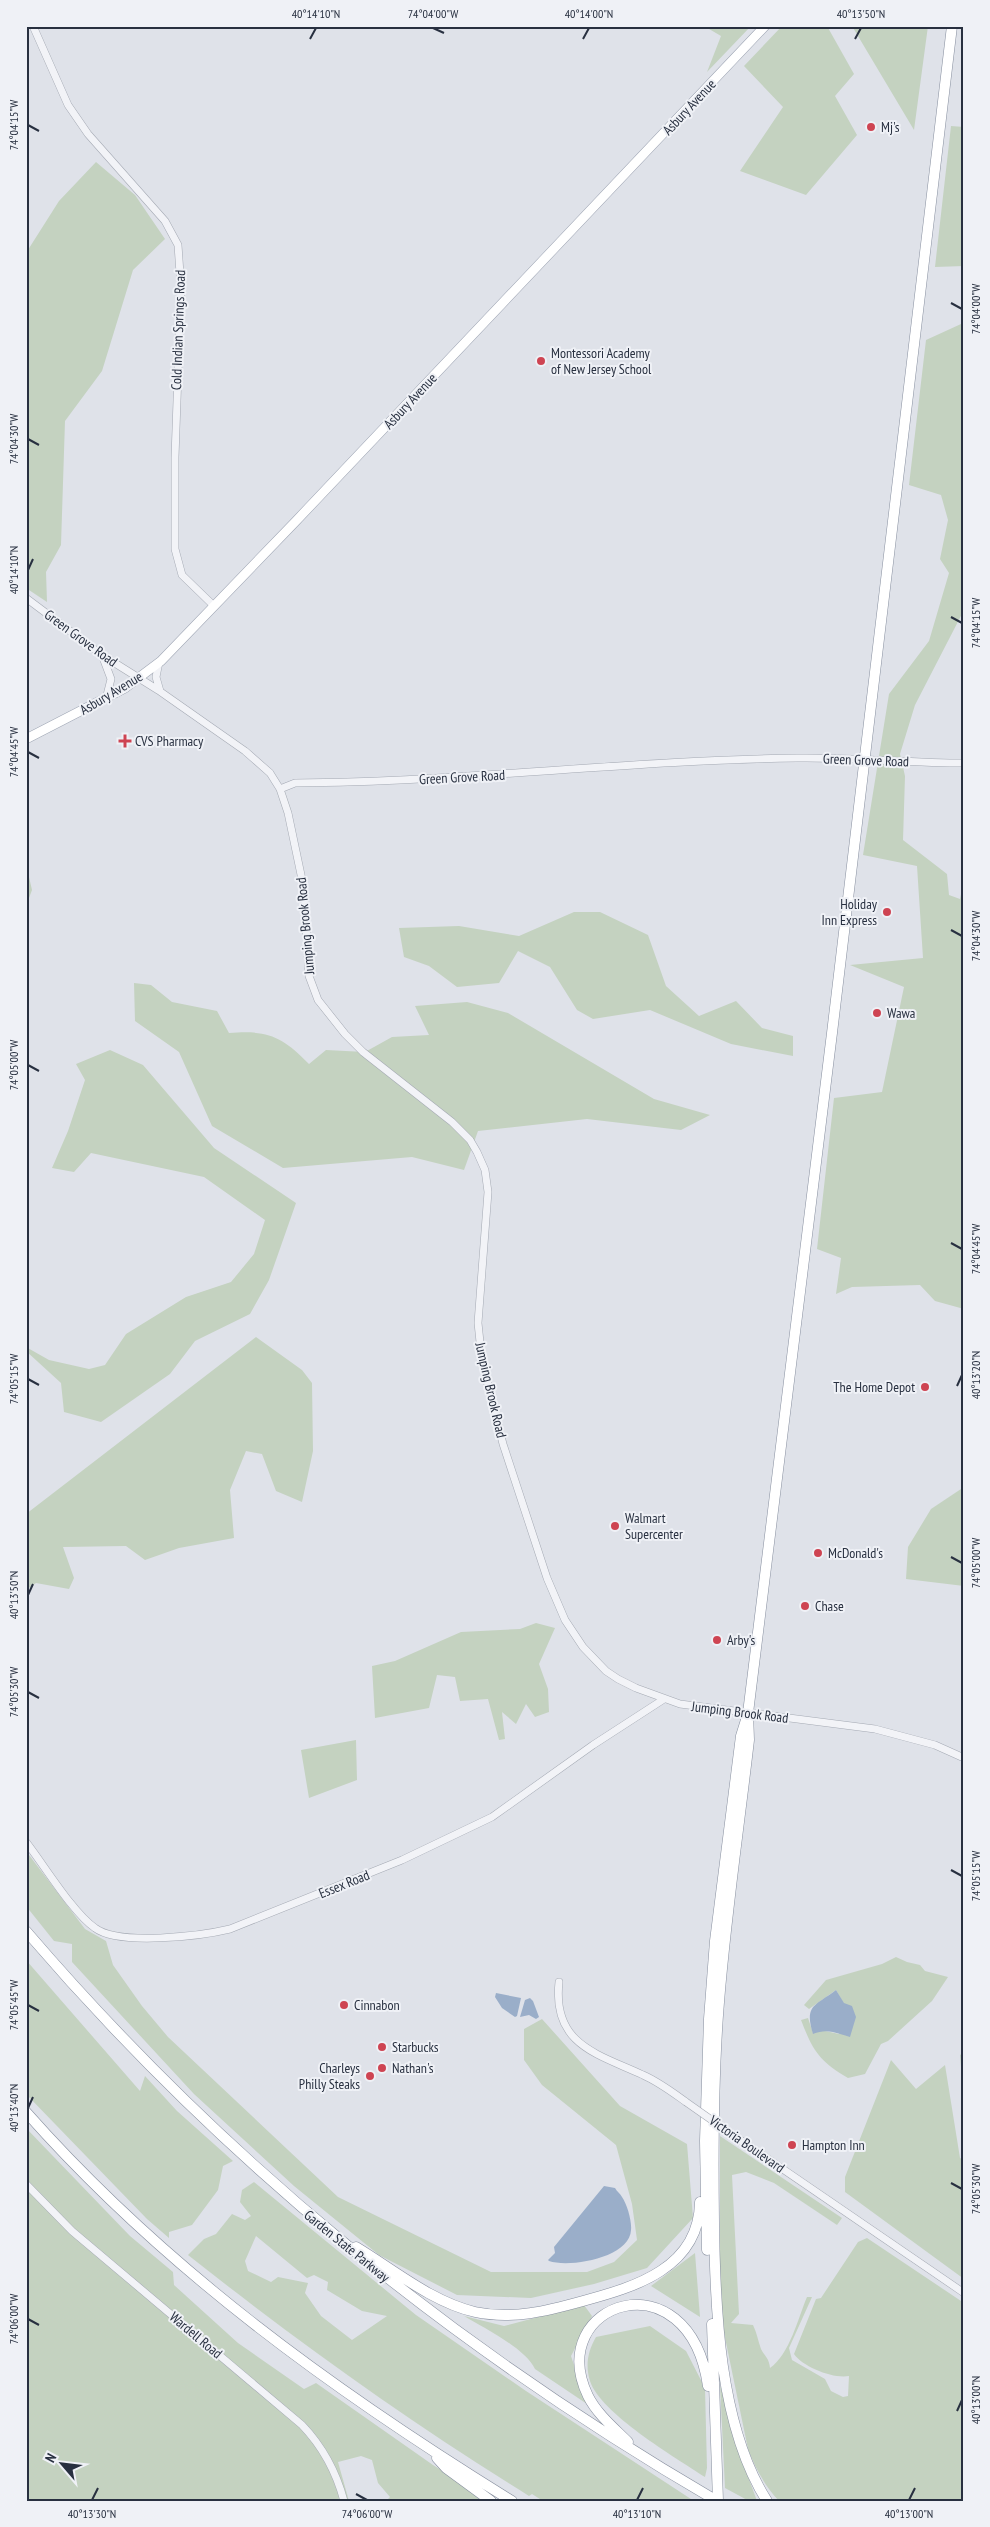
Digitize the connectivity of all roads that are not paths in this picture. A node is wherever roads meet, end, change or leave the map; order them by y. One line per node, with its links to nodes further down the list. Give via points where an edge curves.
1 (33, 26): 5 (street, Cold Indian Springs Road, via 68,105 88,134 165,221 178,245 181,280 175,429 175,549 182,575)
2 (765, 26): 5 (main road, Asbury Avenue)
3 (952, 26): 12 (highway)
4 (26, 598): 6 (street, Green Grove Road)
5 (214, 606): 7 (main road, Asbury Avenue)
6 (102, 655): 8 (street, Green Grove Road); 10 (street, via 111,679)
7 (160, 662): 8 (main road, Asbury Avenue); 9 (street, via 156,677)
8 (138, 679): 9 (street, Green Grove Road); 10 (main road, Asbury Avenue)
9 (160, 692): 14 (street, Green Grove Road, via 256,759)
10 (106, 699): 11 (main road, Asbury Avenue)
11 (26, 739)
12 (865, 759): 13 (street, Green Grove Road); 14 (street, Green Grove Road, via 740,760 295,783); 16 (highway)
13 (964, 763)
14 (280, 789): 15 (street, Jumping Brook Road, via 302,878 308,970 318,1000 363,1052 461,1130 484,1167 488,1207 478,1324 482,1362 503,1444 547,1578 572,1631 606,1671)
15 (664, 1699): 16 (street, Jumping Brook Road, via 694,1707); 18 (street, Essex Road, via 492,1817 378,1871 230,1930 201,1935 125,1938 108,1935 86,1920)
16 (748, 1714): 17 (street, Jumping Brook Road, via 884,1731 935,1745); 21 (highway, via 741,1736 716,1932); 25 (highway, via 749,1740 717,2032 713,2139)
17 (964, 1758)
18 (26, 1842)
19 (26, 1930): 24 (highway, Garden State Parkway, via 98,2012 183,2100 261,2174)
20 (559, 1982): 27 (street, Victoria Boulevard, bridge, via 558,2003 562,2018 582,2046 655,2081)
21 (706, 2094): 24 (highway, via 700,2130 700,2204 694,2232 672,2262 632,2287 535,2313 510,2316 484,2313 443,2300); 26 (highway, via 706,2197)
22 (26, 2112): 29 (highway, via 129,2219 208,2289 323,2376)
23 (26, 2184): 31 (street, Wardell Road, via 72,2231 302,2425 328,2458)
24 (328, 2231): 30 (highway, Garden State Parkway, via 487,2353)
25 (714, 2259): 26 (highway); 35 (highway, via 719,2334 729,2397 748,2462)
26 (712, 2293): 28 (highway)
27 (964, 2293)
28 (714, 2410): 30 (highway, via 700,2354 676,2318 656,2307 637,2304 617,2307 605,2313 591,2327 585,2340 581,2360 583,2382 600,2413); 34 (highway)
29 (426, 2446): 32 (highway, via 446,2468); 33 (highway)
30 (645, 2458): 34 (highway, Garden State Parkway)
31 (344, 2501)
32 (491, 2501)
33 (512, 2501)
34 (717, 2501)
35 (767, 2501)

